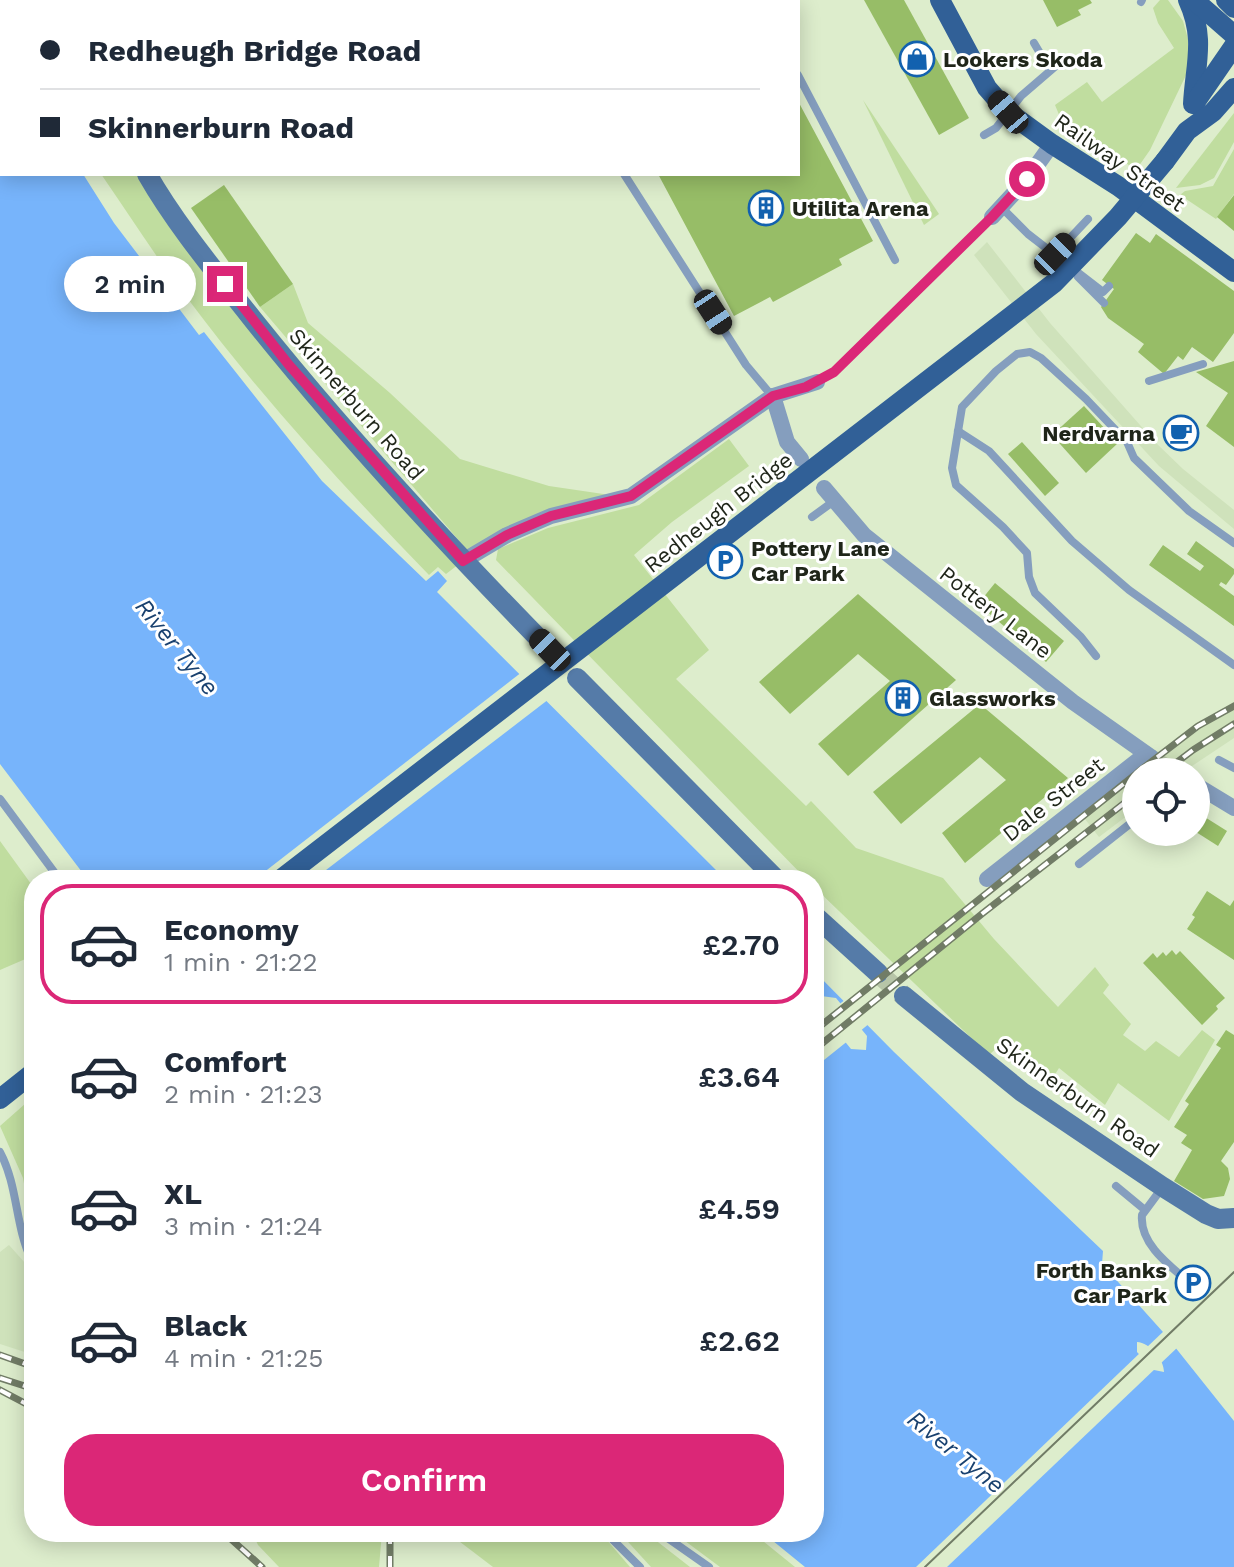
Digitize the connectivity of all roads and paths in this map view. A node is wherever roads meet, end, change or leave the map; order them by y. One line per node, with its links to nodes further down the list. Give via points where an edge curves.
1 (940, 0): 14 (main road, Railway Street, via 987,88)
2 (1188, 0): 13 (main road, via 1200,48)
3 (1194, 0): 6 (main road)
4 (1226, 0): 5 (main road)
5 (1234, 8)
6 (1234, 35)
7 (1034, 43): 10 (lane)
8 (1234, 46): 13 (main road)
9 (1064, 59): 10 (lane)
10 (1050, 70): 14 (lane)
11 (800, 79): 23 (lane)
12 (1233, 90): 15 (main road)
13 (1193, 104): 15 (main road)
14 (1008, 112): 16 (lane); 17 (main road, Railway Street)
15 (1187, 131): 50 (main road, Redheugh Bridge, bridge, via 1118,217 1054,283)
16 (984, 135)
17 (1052, 144): 20 (street); 24 (main road, Railway Street)
18 (148, 176): 36 (street, Skinnerburn Road, via 289,365)
19 (625, 176): 30 (lane, via 746,365)
20 (996, 212): 22 (lane); 29 (lane, via 834,372)
21 (1088, 219): 22 (lane)
22 (1055, 254): 25 (lane, via 1103,292); 26 (lane)
23 (895, 260)
24 (1234, 272)
25 (1109, 286)
26 (1104, 303)
27 (1203, 364): 28 (lane)
28 (1149, 381)
29 (817, 382): 30 (street)
30 (773, 396): 32 (street, via 787,442); 36 (street, via 631,496 551,516)
31 (958, 431): 35 (lane, via 962,407 980,386 1017,354 1030,352 1086,399 1127,442 1134,458 1189,511); 38 (lane, via 952,468 956,485 1027,553 1035,593); 39 (lane, via 989,451 1072,541 1129,590)
32 (801, 459)
33 (829, 495): 34 (lane); 41 (street, Pottery Lane, via 864,535)
34 (812, 517)
35 (1234, 543)
36 (463, 561): 37 (street, Skinnerburn Road)
37 (550, 650)
38 (1096, 656)
39 (1234, 665)
40 (577, 678): 51 (street)
41 (1148, 756): 52 (street, Dale Street)
42 (1219, 760): 43 (lane)
43 (1234, 768)
44 (1210, 793): 46 (street)
45 (0, 799): 49 (lane)
46 (1234, 808)
47 (1122, 830): 48 (lane)
48 (1079, 864)
49 (53, 870)
50 (293, 870)
51 (767, 870)
52 (987, 879)
53 (824, 924): 54 (street)
54 (878, 973)
55 (904, 996): 60 (street, Skinnerburn Road, via 1022,1092)
56 (24, 1080): 57 (main road)
57 (1, 1098)
58 (0, 1152): 63 (lane, via 14,1189)
59 (1116, 1186): 61 (lane)
60 (1163, 1187): 61 (lane); 62 (street, Skinnerburn Road, via 1206,1214)
61 (1145, 1210): 64 (lane, via 1141,1224 1150,1246)
62 (1234, 1218)
63 (24, 1244)
64 (1198, 1290)
65 (615, 1542): 67 (lane)
66 (673, 1542): 68 (lane)
67 (640, 1567)
68 (709, 1567)

